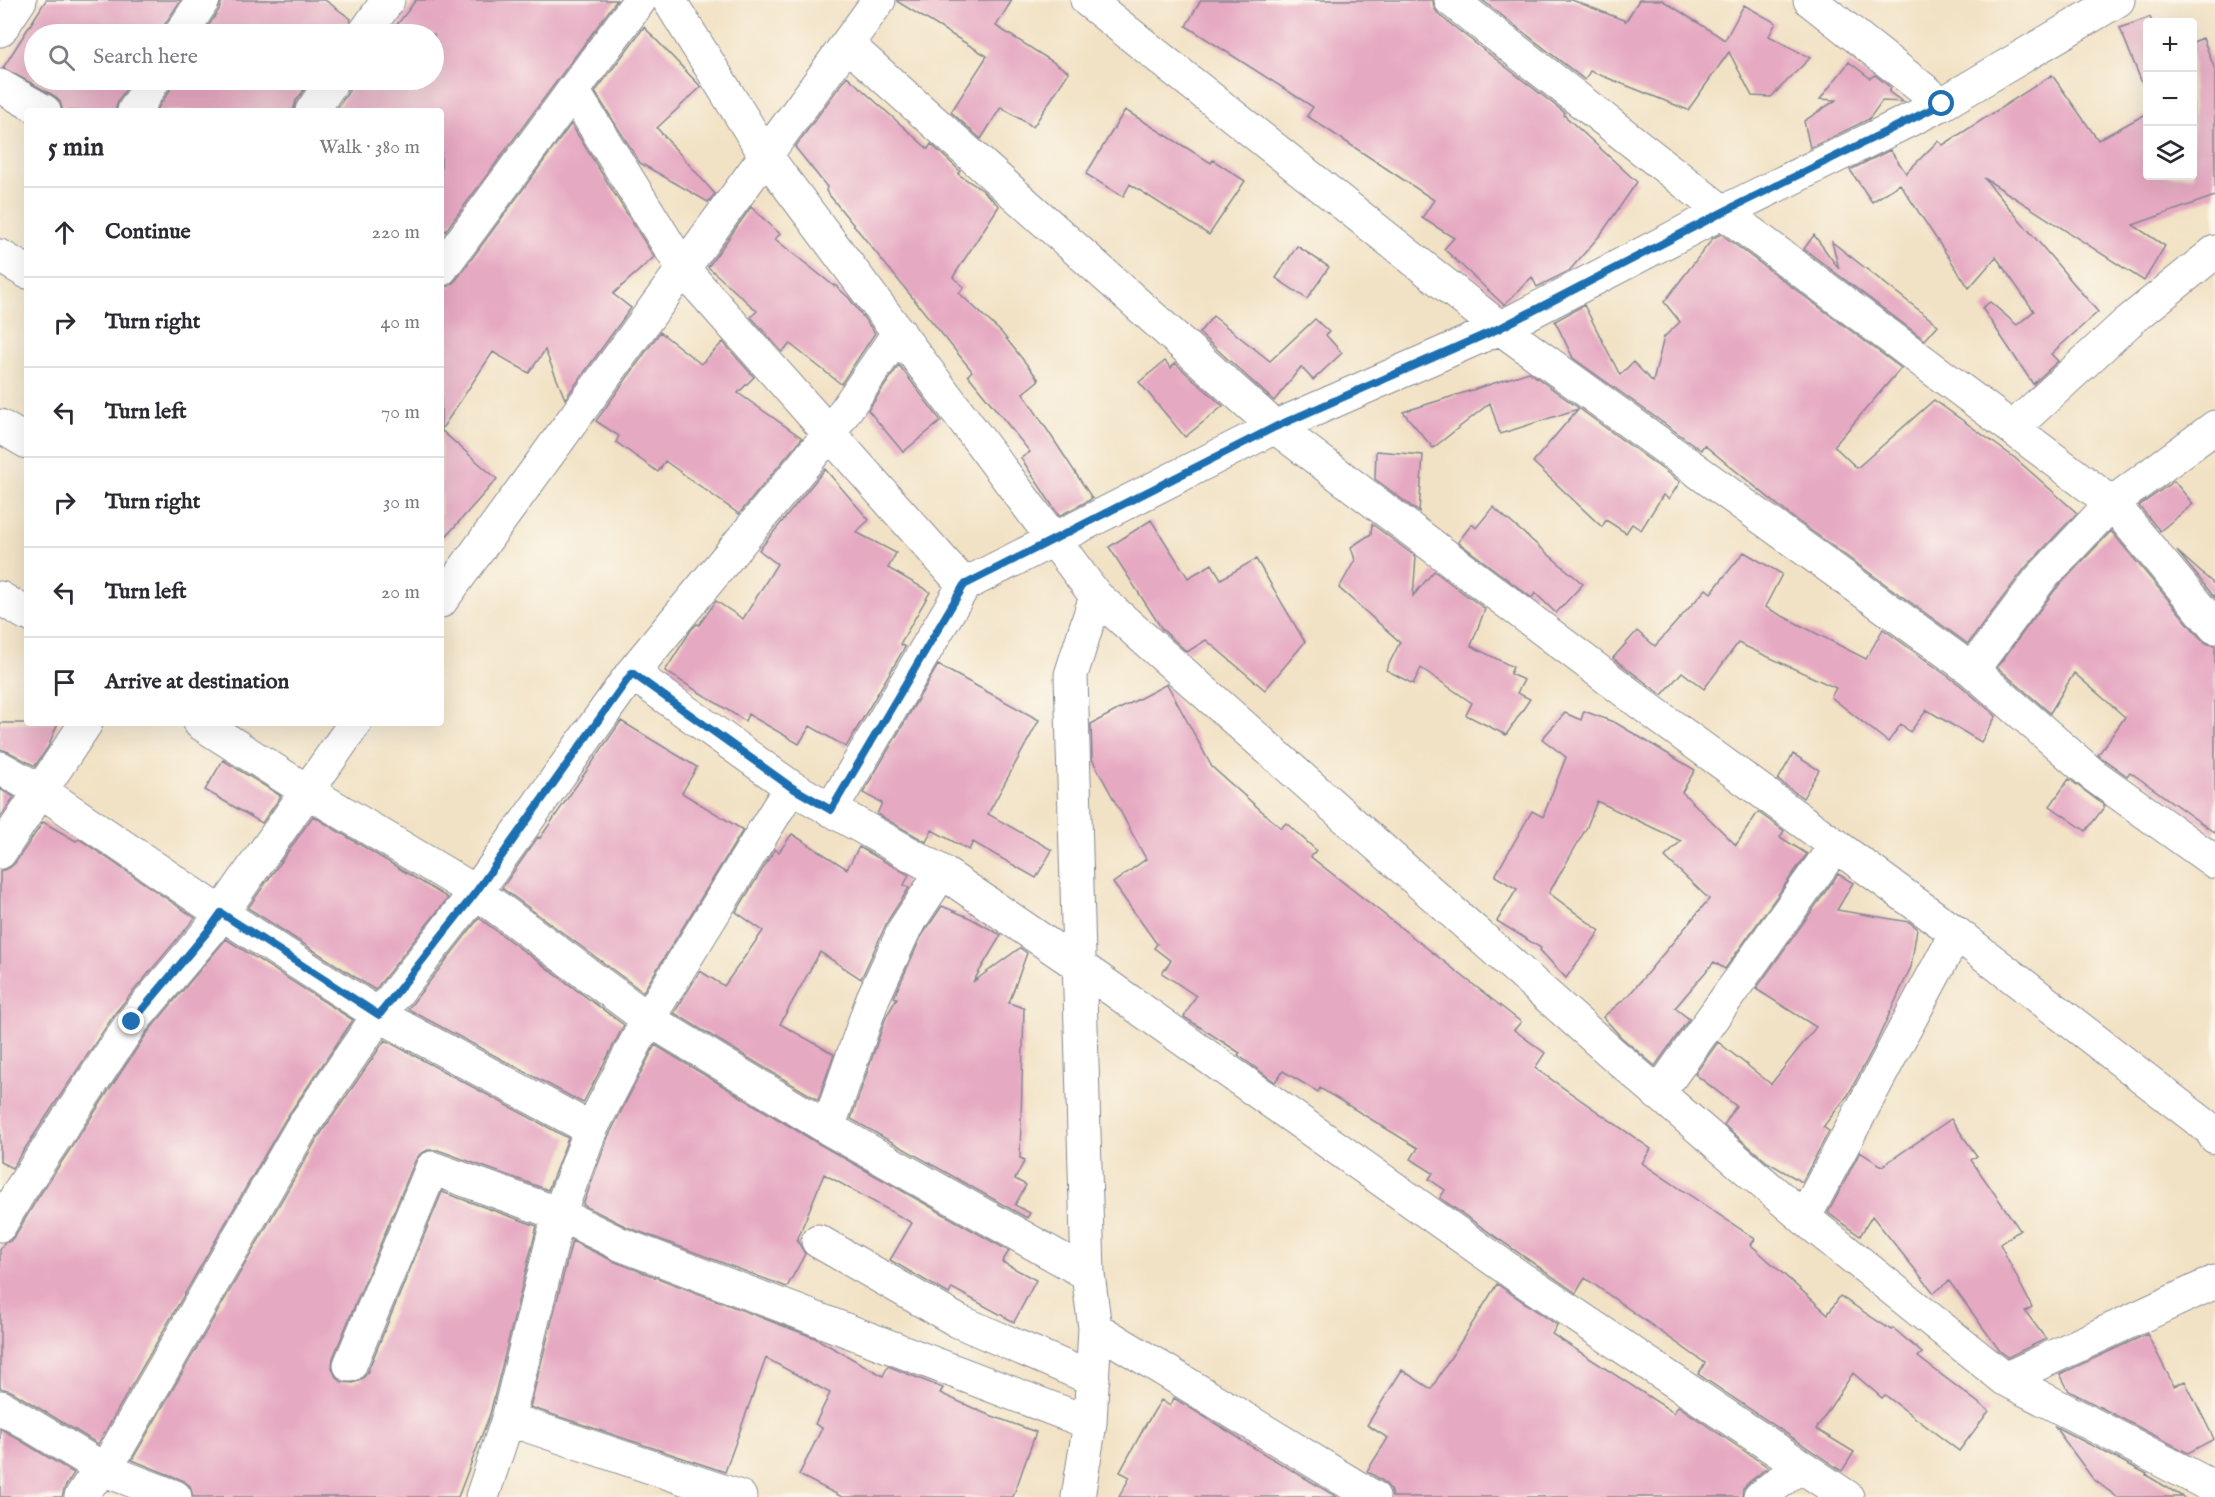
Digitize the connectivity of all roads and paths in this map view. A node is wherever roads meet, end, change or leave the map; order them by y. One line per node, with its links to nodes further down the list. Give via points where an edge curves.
1 (20, 0): 13 (street)
2 (203, 0): 11 (street)
3 (388, 0): 12 (street)
4 (640, 0): 18 (street)
5 (669, 0): 23 (street)
6 (879, 0): 14 (street)
7 (1087, 0): 30 (street)
8 (1451, 0): 24 (street)
9 (1810, 0): 19 (street)
10 (2118, 0): 19 (street)
11 (187, 24)
12 (371, 24)
13 (0, 30)
14 (848, 45): 23 (street); 33 (street)
15 (0, 86): 20 (street)
16 (148, 90): 21 (street)
17 (326, 90): 22 (street)
18 (573, 91): 27 (street); 29 (street)
19 (1942, 104): 24 (street)
20 (39, 108)
21 (137, 108)
22 (314, 108)
23 (766, 156): 29 (street); 31 (street)
24 (1723, 212): 30 (street); 35 (street)
25 (2215, 252): 35 (street, via 2127,323)
26 (0, 256): 28 (street)
27 (444, 265)
28 (24, 270)
29 (684, 270): 36 (street); 41 (street)
30 (1500, 328): 33 (street); 46 (street)
31 (899, 332): 36 (street); 39 (street)
32 (0, 426): 37 (street)
33 (1275, 427): 39 (street); 56 (street)
34 (2215, 427): 38 (street)
35 (2013, 428): 38 (street)
36 (830, 433): 40 (street); 47 (street)
37 (24, 440)
38 (2112, 503): 45 (street); 46 (street, via 2040,579)
39 (1054, 539): 40 (street); 42 (street)
40 (964, 585): 55 (street)
41 (444, 597)
42 (1096, 597): 63 (street, via 1071,675); 66 (street)
43 (0, 598): 44 (street)
44 (24, 612)
45 (2215, 627)
46 (1972, 670): 58 (street, via 2092,774)
47 (632, 673): 52 (street); 60 (street)
48 (84, 726): 53 (street)
49 (205, 726): 54 (street)
50 (353, 726): 54 (street)
51 (0, 768): 53 (street)
52 (791, 787): 55 (street); 65 (street)
53 (41, 790): 57 (street); 61 (street)
54 (307, 791): 60 (street); 61 (street)
55 (831, 810): 59 (street)
56 (1836, 845): 62 (street); 66 (street)
57 (0, 852)
58 (2215, 862)
59 (942, 872): 63 (street); 67 (street, via 905,928 873,998)
60 (476, 892): 64 (street); 65 (street)
61 (221, 913): 64 (street); 72 (street, via 132,1022)
62 (1956, 933): 69 (street); 71 (street)
63 (1081, 967): 74 (street); 83 (street, via 1519,1277)
64 (379, 1015): 68 (street); 84 (street, via 301,1130)
65 (648, 1019): 67 (street); 68 (street)
66 (1658, 1094): 71 (street)
67 (828, 1128): 74 (street)
68 (591, 1129): 70 (street)
69 (2213, 1131)
70 (559, 1214): 77 (street, via 432,1168); 81 (street); 82 (street, via 620,1244)
71 (1804, 1218): 79 (street)
72 (0, 1225)
73 (818, 1241): 78 (street, via 958,1321)
74 (1088, 1274): 76 (street)
75 (2215, 1282): 79 (street)
76 (1095, 1328): 78 (street); 91 (street)
77 (350, 1365)
78 (1092, 1379): 82 (street)
79 (2005, 1379): 85 (street)
80 (0, 1410): 84 (street, via 1,1407)
81 (508, 1419): 88 (street); 89 (street)
82 (1090, 1423): 90 (street)
83 (1799, 1467): 92 (street); 93 (street)
84 (105, 1470): 86 (street); 87 (street)
85 (2215, 1488)
86 (81, 1497)
87 (175, 1497)
88 (482, 1497)
89 (740, 1497)
90 (1078, 1497)
91 (1372, 1497)
92 (1760, 1497)
93 (1847, 1497)

